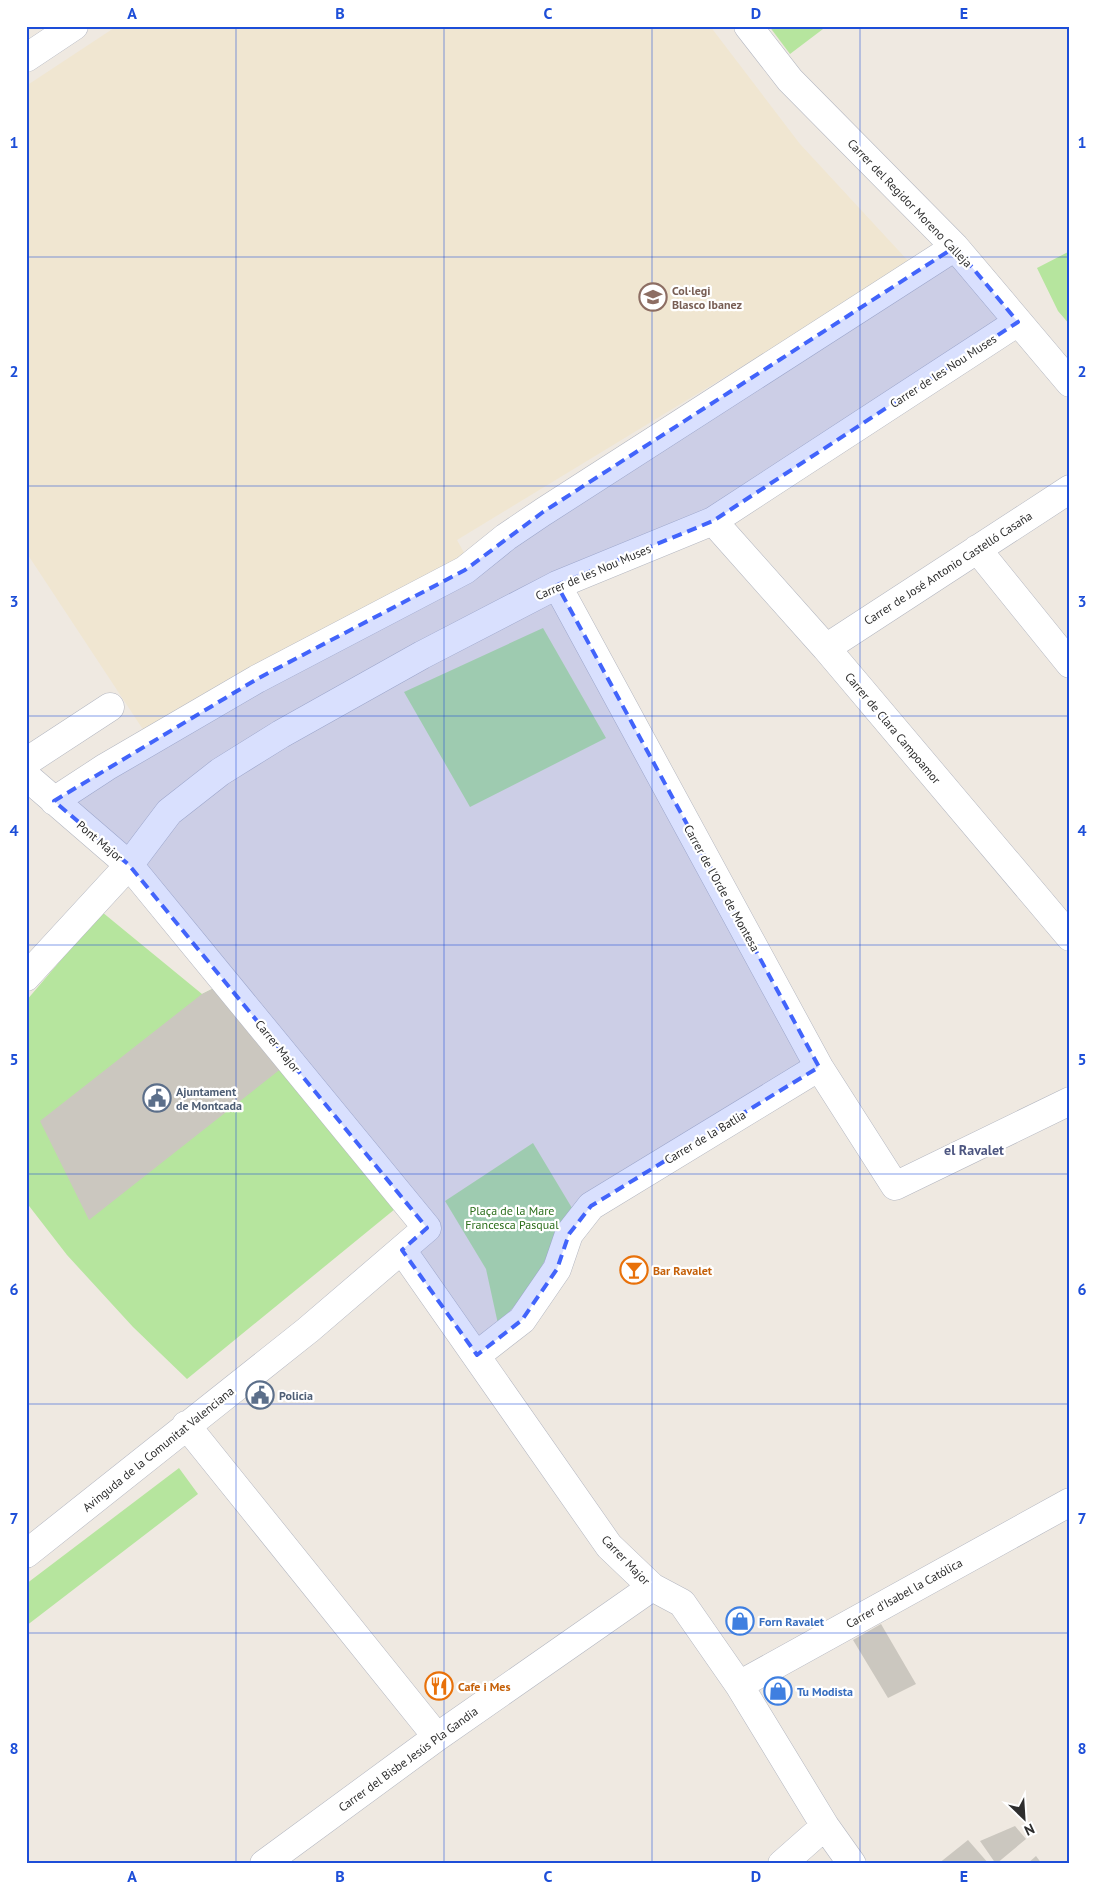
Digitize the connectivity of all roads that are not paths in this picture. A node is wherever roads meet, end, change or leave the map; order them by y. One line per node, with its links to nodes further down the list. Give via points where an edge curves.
1 (74, 26): 3 (street)
2 (748, 26): 4 (street, Carrer del Regidor Moreno Calleja, via 790,80)
3 (26, 58)
4 (955, 247): 5 (street, Carrer del Regidor Moreno Calleja); 16 (street, via 543,512 465,570 257,679 106,767)
5 (1018, 322): 6 (street, Carrer del Regidor Moreno Calleja); 8 (street, Carrer de les Nou Muses)
6 (1070, 383)
7 (1070, 489): 9 (street, Carrer de José Antonio Castelló Casaña)
8 (713, 521): 10 (street, Carrer de les Nou Muses); 11 (street, Carrer de Clara Campoamor)
9 (976, 549): 11 (street, Carrer de José Antonio Castelló Casaña); 12 (street)
10 (557, 584): 17 (street, Carrer de les Nou Muses, via 281,734 220,772 169,812); 20 (street, Carrer de l'Orde de Montesa)
11 (826, 648): 18 (street, Carrer de Clara Campoamor)
12 (1070, 664)
13 (110, 707): 14 (street)
14 (26, 762)
15 (26, 776): 16 (street)
16 (63, 809): 17 (street, Pont Major)
17 (128, 865): 19 (street, Carrer de les Nou Muses); 22 (street, Carrer Major)
18 (1070, 937)
19 (26, 977)
20 (820, 1067): 21 (street, Carrer de l'Orde de Montesa, via 895,1186); 24 (street, Carrer de la Batlia, via 591,1206 569,1234 557,1269 522,1320)
21 (1070, 1102)
22 (427, 1228): 23 (street, Avinguda de la Comunitat Valenciana)
23 (402, 1250): 24 (street, Carrer Major); 25 (street, Avinguda de la Comunitat Valenciana, via 308,1330)
24 (477, 1355): 28 (street, Carrer Major, via 609,1546)
25 (186, 1425): 27 (street, Avinguda de la Comunitat Valenciana); 30 (street)
26 (1070, 1502): 29 (street, Carrer d'Isabel la Católica)
27 (28, 1548)
28 (652, 1587): 29 (street, Carrer Major, via 682,1603); 30 (street, Carrer del Bisbe Jesús Pla Gandia)
29 (739, 1685): 31 (street, Carrer Major)
30 (436, 1737): 32 (street, Carrer del Bisbe Jesús Pla Gandia)
31 (825, 1826): 33 (street); 34 (street, Carrer Major)
32 (264, 1864)
33 (782, 1864)
34 (852, 1864)

